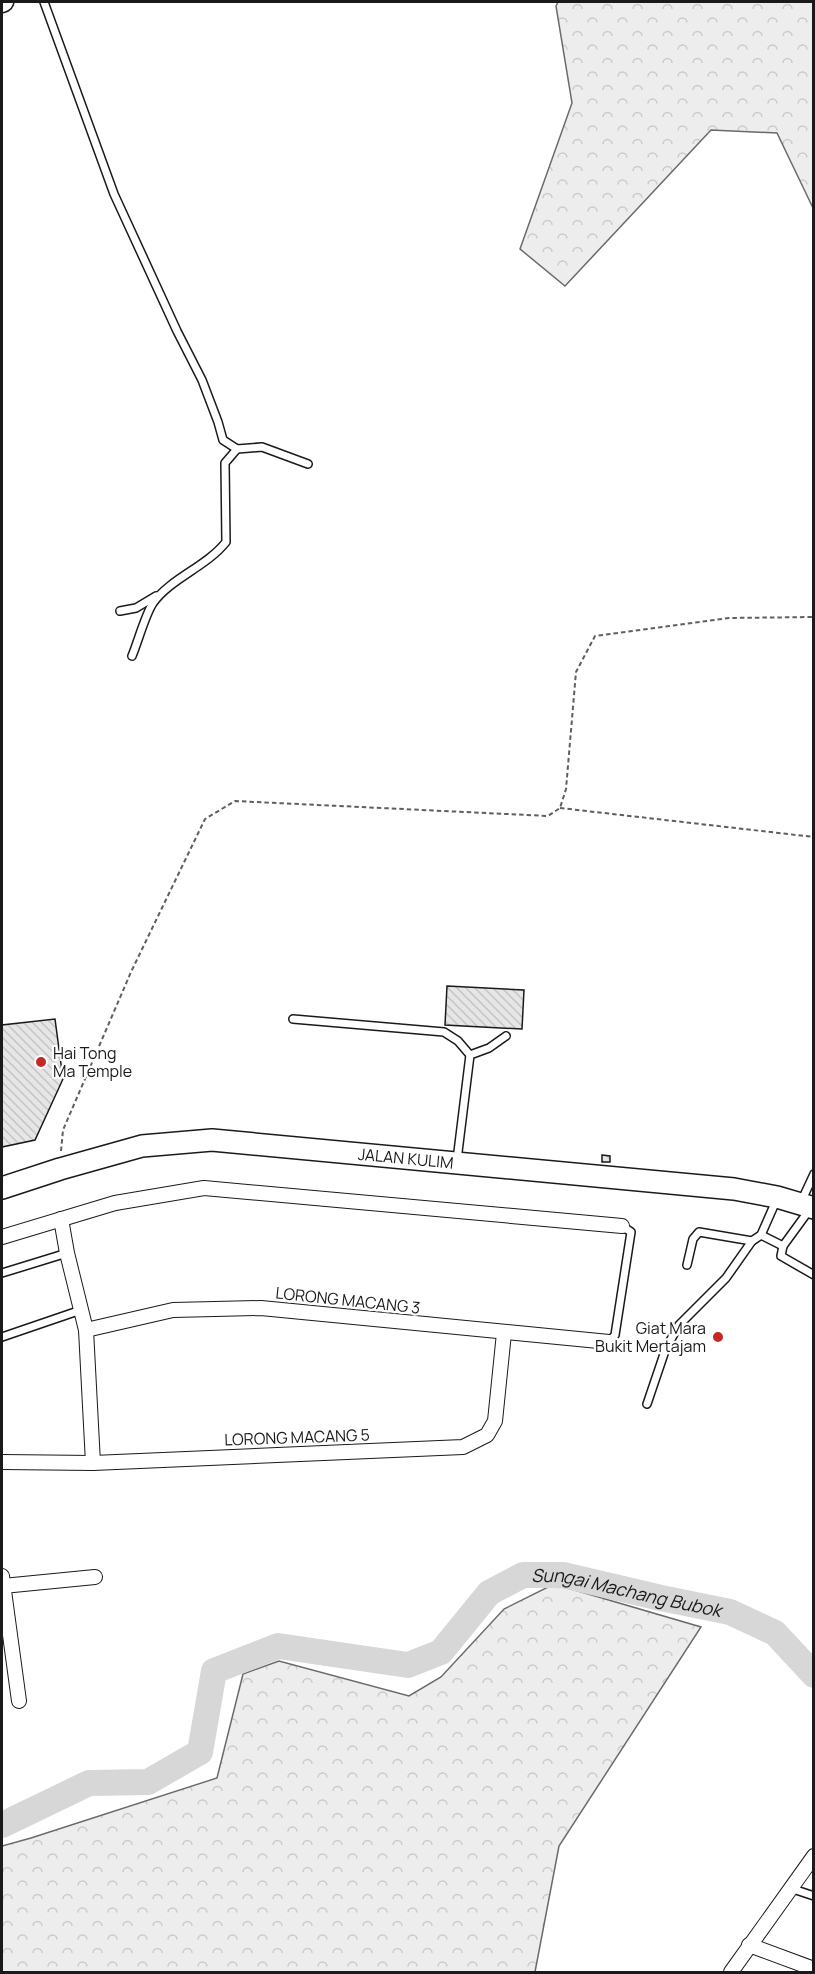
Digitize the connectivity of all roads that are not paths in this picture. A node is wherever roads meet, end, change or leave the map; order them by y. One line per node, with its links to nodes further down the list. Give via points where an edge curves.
1 (44, 2): 2 (lane, via 114,194 202,380 223,440)
2 (237, 448): 3 (lane, via 262,447); 4 (lane, via 225,463 226,542)
3 (308, 464)
4 (164, 592): 5 (lane, via 136,608); 6 (lane, via 152,604)
5 (120, 611)
6 (132, 656)
7 (293, 1019): 9 (lane, via 444,1032)
8 (506, 1036): 9 (lane)
9 (470, 1055): 10 (lane)
10 (456, 1162): 12 (main road, JALAN KULIM, via 212,1140 142,1146); 13 (main road, JALAN KULIM, via 734,1189)
11 (813, 1174): 14 (lane)
12 (2, 1188)
13 (777, 1197): 14 (main road, JALAN KULIM); 17 (lane)
14 (808, 1206): 20 (lane)
15 (61, 1219): 16 (street, via 115,1203 204,1188); 18 (street); 21 (street)
16 (622, 1226): 29 (lane, via 631,1232 615,1335)
17 (761, 1235): 19 (lane); 20 (lane)
18 (2, 1237)
19 (752, 1241): 22 (lane, via 699,1232 693,1239); 30 (lane, via 726,1278 679,1325 666,1348)
20 (783, 1246): 24 (lane, via 781,1256)
21 (67, 1253): 23 (lane); 25 (street)
22 (687, 1265)
23 (2, 1273)
24 (813, 1275)
25 (81, 1310): 26 (street); 28 (lane)
26 (86, 1330): 27 (street, LORONG MACANG 3, via 173,1310 261,1308); 32 (street)
27 (504, 1333): 29 (street, LORONG MACANG 3); 32 (street, LORONG MACANG 5, via 495,1421 487,1435 463,1447)
28 (2, 1337)
29 (609, 1342)
30 (647, 1404)
31 (2, 1462): 32 (street, LORONG MACANG 5)
32 (93, 1463)
33 (94, 1577): 34 (street)
34 (2, 1581): 35 (street)
35 (19, 1701)
36 (813, 1856): 37 (street)
37 (790, 1888): 38 (lane); 39 (street)
38 (813, 1896)
39 (749, 1945): 40 (street); 41 (street)
40 (813, 1970)
41 (731, 1972)

